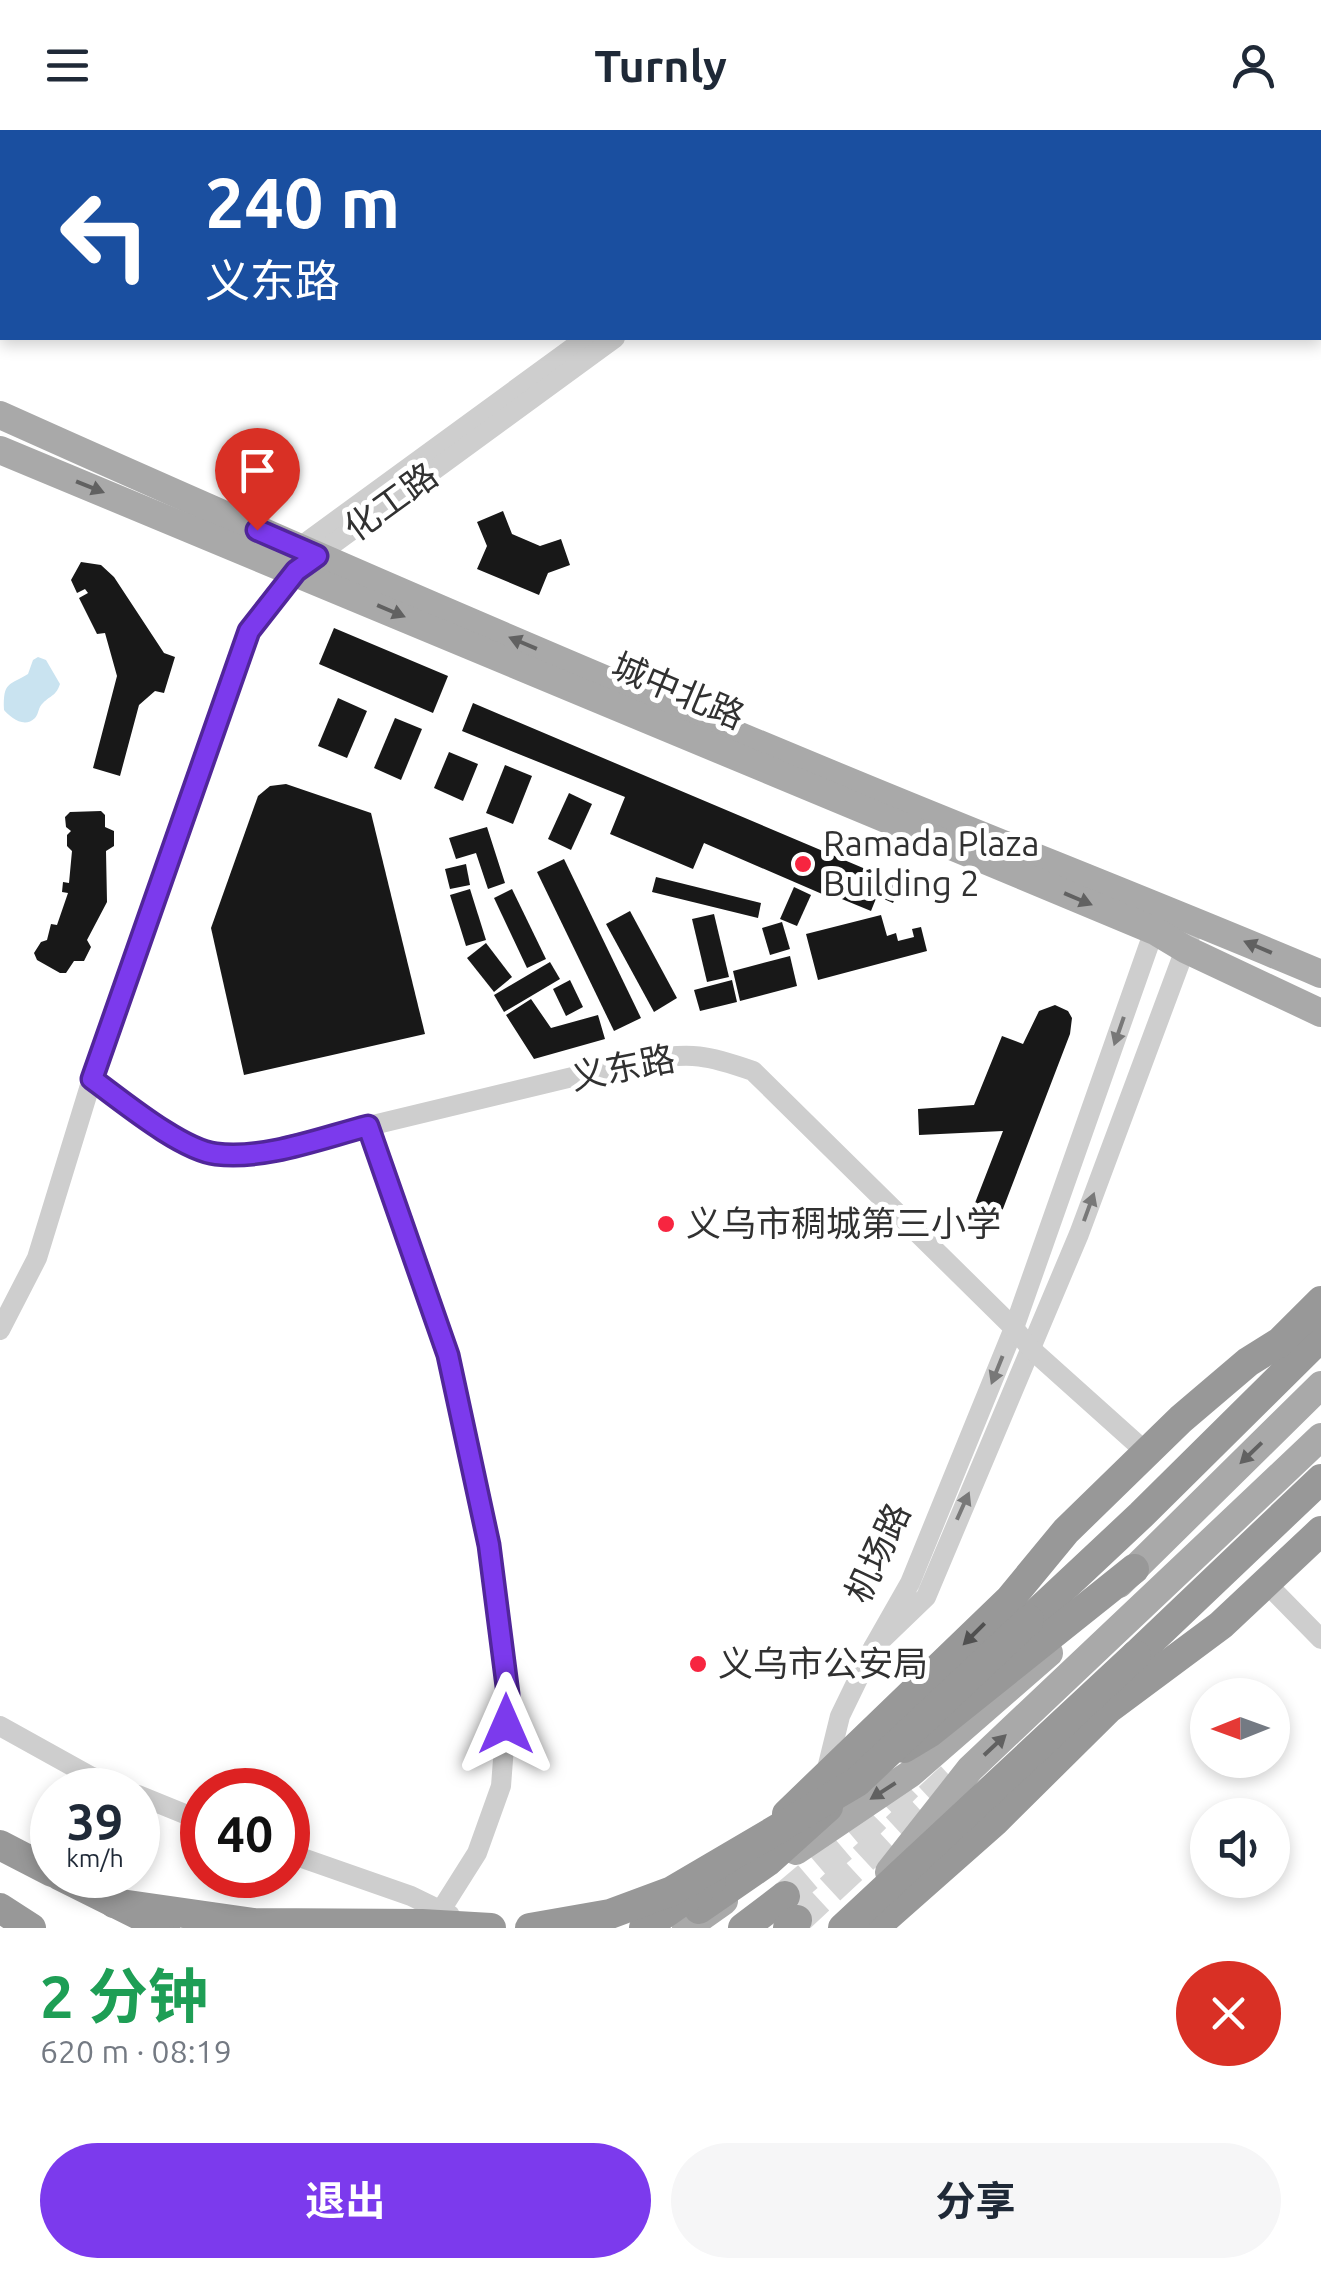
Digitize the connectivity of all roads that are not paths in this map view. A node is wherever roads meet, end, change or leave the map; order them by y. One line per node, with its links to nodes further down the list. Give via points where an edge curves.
1 (583, 340): 5 (street, 化工路)
2 (612, 340): 5 (street, 化工路)
3 (0, 415): 5 (main road, 城中北路)
4 (0, 450): 5 (main road, 城中北路, one-way to 5)
5 (297, 560): 6 (main road, 城中北路); 11 (street, 化工路, via 249,631)
6 (1158, 918): 7 (main road, 城中北路); 8 (main road, 城中北路); 14 (street, 机场路, one-way to 14)
7 (1195, 921): 8 (street, 机场路); 9 (main road, 城中北路, one-way to 7)
8 (1185, 949): 10 (main road, 城中北路); 18 (street, 机场路, one-way to 8)
9 (1321, 974)
10 (1321, 1013)
11 (92, 1079): 12 (street, 义东路, via 176,1138 214,1154 265,1152); 15 (street, 化工路, via 37,1258)
12 (368, 1126): 14 (street, 义东路, via 643,1060 709,1055 753,1071); 42 (street, via 448,1355 489,1545 508,1694 500,1786 477,1853)
13 (1321, 1301): 17 (highway)
14 (1014, 1328): 18 (street, 义东路); 29 (street, 机场路, one-way to 29, via 910,1583)
15 (0, 1330)
16 (1321, 1337): 27 (highway)
17 (1280, 1342): 21 (highway, via 1214,1389); 27 (highway, via 1258,1372 1109,1514)
18 (1032, 1350): 21 (street, 义东路); 29 (street, 机场路, one-way to 18, via 926,1597)
19 (1321, 1385): 25 (main road, one-way to 25)
20 (1321, 1436): 52 (main road, one-way to 20, via 970,1768)
21 (1146, 1453): 33 (highway, one-way to 33)
22 (1321, 1479): 30 (highway)
23 (1321, 1506): 30 (highway, via 1214,1608)
24 (1321, 1531): 26 (highway)
25 (1134, 1568): 38 (highway, via 929,1733 838,1787); 50 (main road, one-way to 50, via 1036,1666 910,1774)
26 (1267, 1584): 28 (street); 53 (highway, via 1108,1709)
27 (1032, 1617): 34 (highway, bridge)
28 (1321, 1639)
29 (873, 1648): 33 (street, via 840,1716)
30 (1136, 1656): 52 (highway, bridge)
31 (0, 1726): 32 (street)
32 (76, 1768)
33 (824, 1782): 38 (highway)
34 (857, 1782): 48 (highway, bridge, via 672,1891 610,1914); 49 (highway, bridge, via 767,1862 694,1912)
35 (0, 1845): 36 (highway)
36 (30, 1860)
37 (310, 1861): 42 (street)
38 (718, 1875): 49 (highway)
39 (104, 1898): 40 (highway)
40 (114, 1903): 45 (highway); 47 (highway, bridge, via 254,1923)
41 (0, 1908): 44 (highway)
42 (440, 1910): 46 (street)
43 (790, 1915): 51 (highway)
44 (31, 1928)
45 (165, 1928)
46 (474, 1928)
47 (492, 1928)
48 (530, 1928)
49 (646, 1928)
50 (686, 1928)
51 (743, 1928)
52 (844, 1928)
53 (874, 1928)

